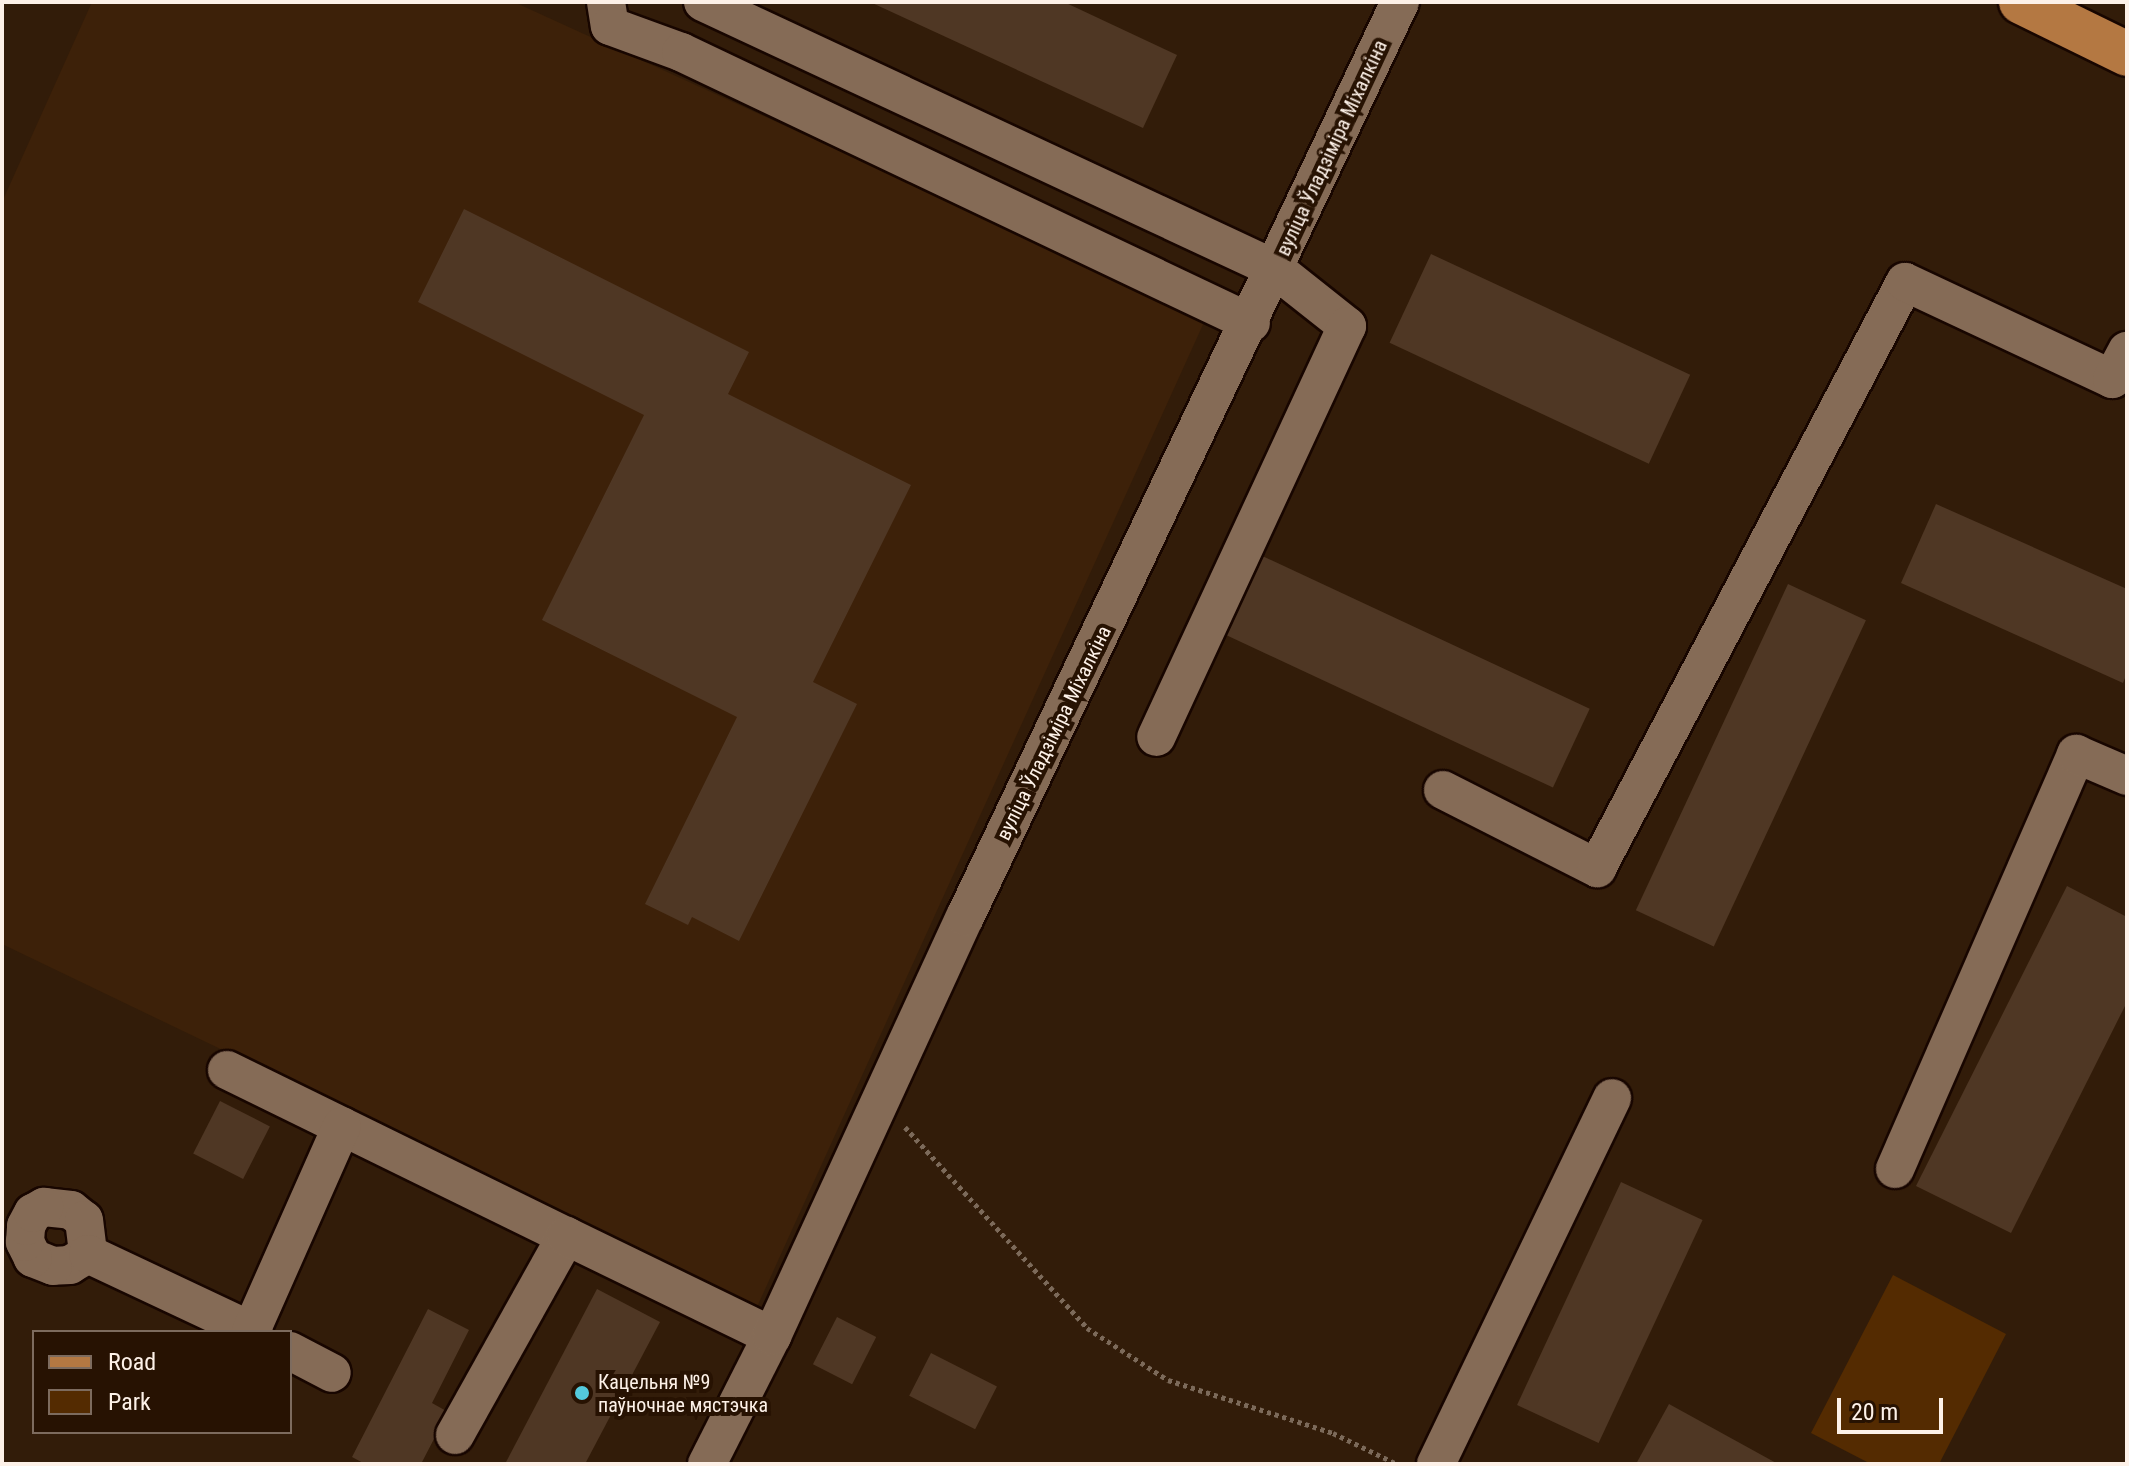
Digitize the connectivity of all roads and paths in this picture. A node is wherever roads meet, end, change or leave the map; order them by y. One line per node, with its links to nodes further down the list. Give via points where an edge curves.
1 (606, 2): 7 (street, via 610,26 681,52)
2 (703, 2): 6 (street)
3 (2021, 2): 5 (main road)
4 (1389, 6): 6 (street, вуліца Ўладзіміра Міхалкіна)
5 (2127, 54)
6 (1275, 269): 7 (street, вуліца Ўладзіміра Міхалкіна); 9 (street, via 1347,326)
7 (1251, 323): 14 (street, вуліца Ўладзіміра Міхалкіна)
8 (2127, 351): 11 (street, via 2112,379 1905,282 1597,868)
9 (1156, 737)
10 (2127, 776): 16 (street, via 2076,754)
11 (1443, 790)
12 (227, 1070): 15 (street)
13 (1612, 1098): 27 (street)
14 (881, 1100): 21 (street, вуліца Ўладзіміра Міхалкіна); 26 (path, via 1087,1328 1168,1380 1333,1433)
15 (342, 1126): 17 (street); 20 (street)
16 (1895, 1169)
17 (566, 1236): 21 (street); 24 (street)
18 (88, 1254): 19 (street)
19 (250, 1330)
20 (252, 1330)
21 (772, 1336): 25 (street, вуліца Ўладзіміра Міхалкіна)
22 (292, 1352): 23 (street)
23 (332, 1373)
24 (455, 1435)
25 (707, 1464)
26 (1397, 1464)
27 (1436, 1464)

